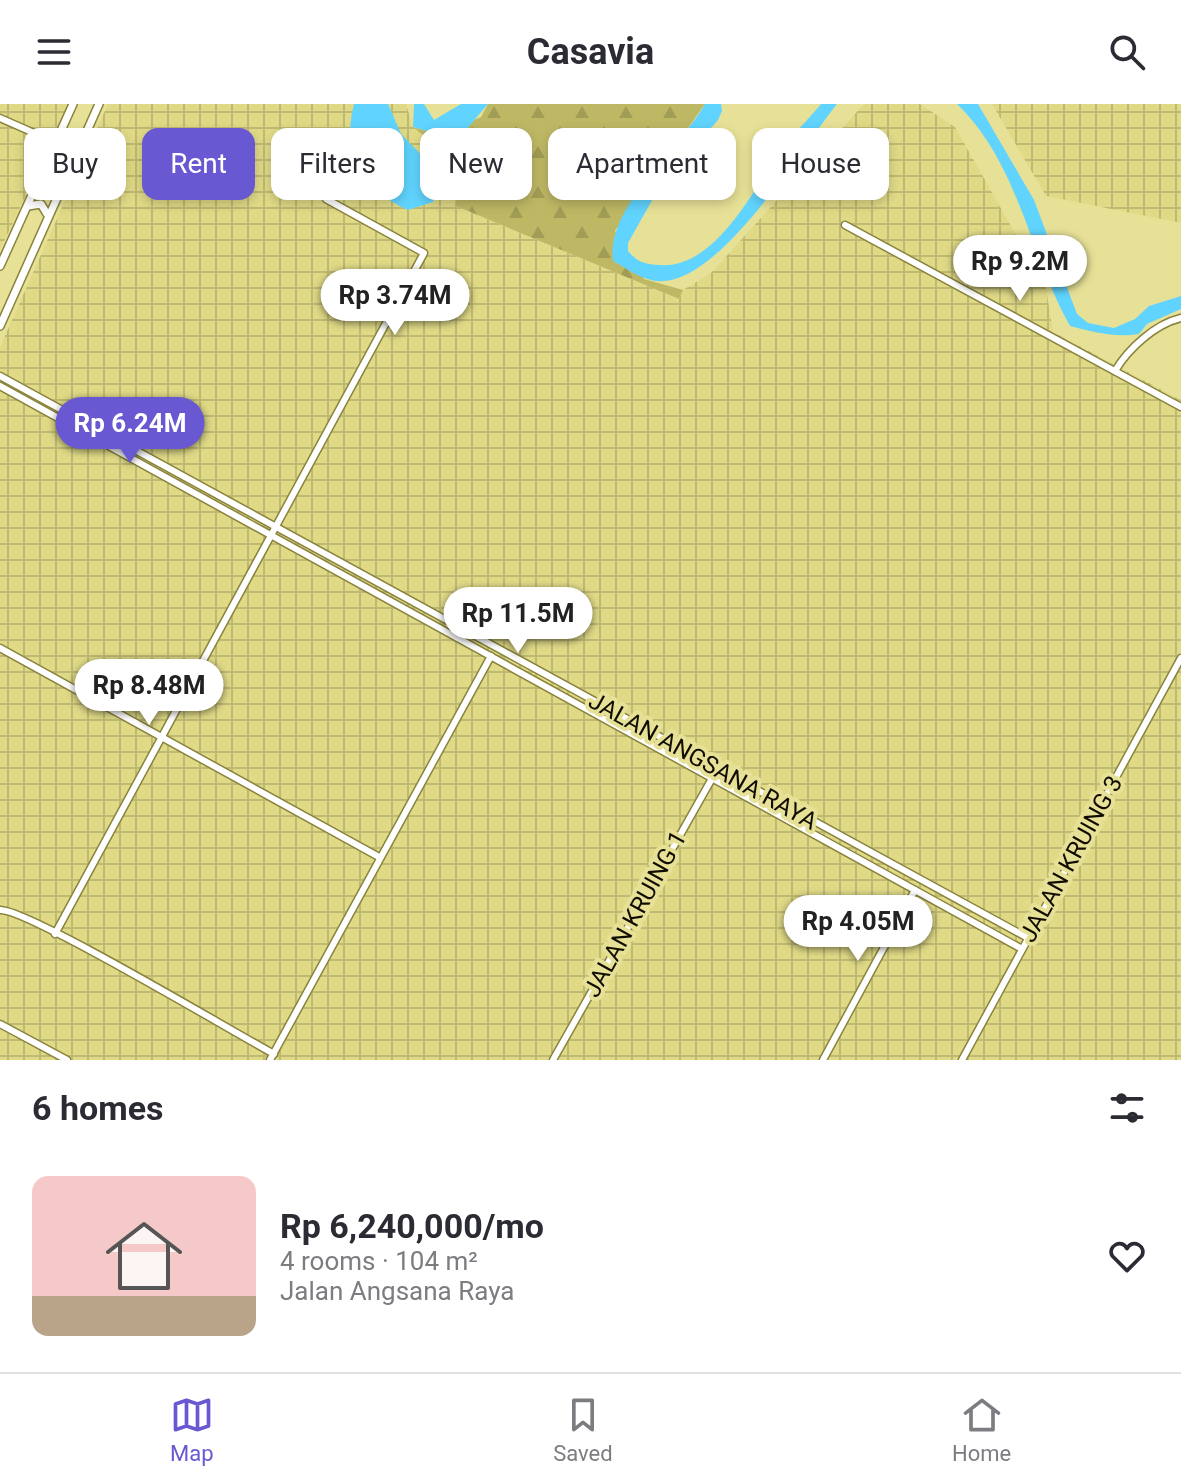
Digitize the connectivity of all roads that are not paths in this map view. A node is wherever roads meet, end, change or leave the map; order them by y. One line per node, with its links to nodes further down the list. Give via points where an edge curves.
1 (73, 104): 4 (street)
2 (99, 104): 5 (street)
3 (0, 118): 6 (street)
4 (62, 128)
5 (88, 128)
6 (24, 129)
7 (30, 200): 10 (street)
8 (55, 200): 11 (street)
9 (328, 200): 20 (street, via 424,253)
10 (26, 208): 11 (street, via 41,204); 13 (street)
11 (47, 217): 15 (street)
12 (845, 225): 16 (street)
13 (0, 266)
14 (1181, 318): 16 (street, via 1162,324 1128,350)
15 (0, 326)
16 (1115, 371): 19 (street)
17 (0, 376): 20 (street, JALAN ANGSANA RAYA)
18 (0, 386): 21 (street, JALAN ANGSANA RAYA)
19 (1181, 407)
20 (275, 527): 21 (street); 23 (street, JALAN ANGSANA RAYA)
21 (270, 535): 24 (street, JALAN ANGSANA RAYA); 26 (street)
22 (0, 648): 26 (street)
23 (496, 648): 24 (street); 27 (street, JALAN ANGSANA RAYA)
24 (491, 657): 28 (street, JALAN ANGSANA RAYA); 29 (street)
25 (1181, 658): 34 (street, JALAN KRUING 3)
26 (161, 737): 29 (street); 33 (street)
27 (717, 769): 28 (street, JALAN KRUING 1); 30 (street, JALAN ANGSANA RAYA)
28 (712, 778): 31 (street, JALAN ANGSANA RAYA); 39 (street, JALAN KRUING 1)
29 (379, 857): 37 (street)
30 (920, 879): 31 (street); 34 (street, JALAN ANGSANA RAYA)
31 (915, 890): 35 (street, JALAN ANGSANA RAYA); 40 (street)
32 (0, 910): 33 (street)
33 (55, 934): 37 (street)
34 (1028, 938): 35 (street, JALAN KRUING 3)
35 (1022, 949): 41 (street, JALAN KRUING 3)
36 (0, 1024): 38 (street)
37 (272, 1057)
38 (67, 1060)
39 (553, 1060)
40 (823, 1060)
41 (962, 1060)

